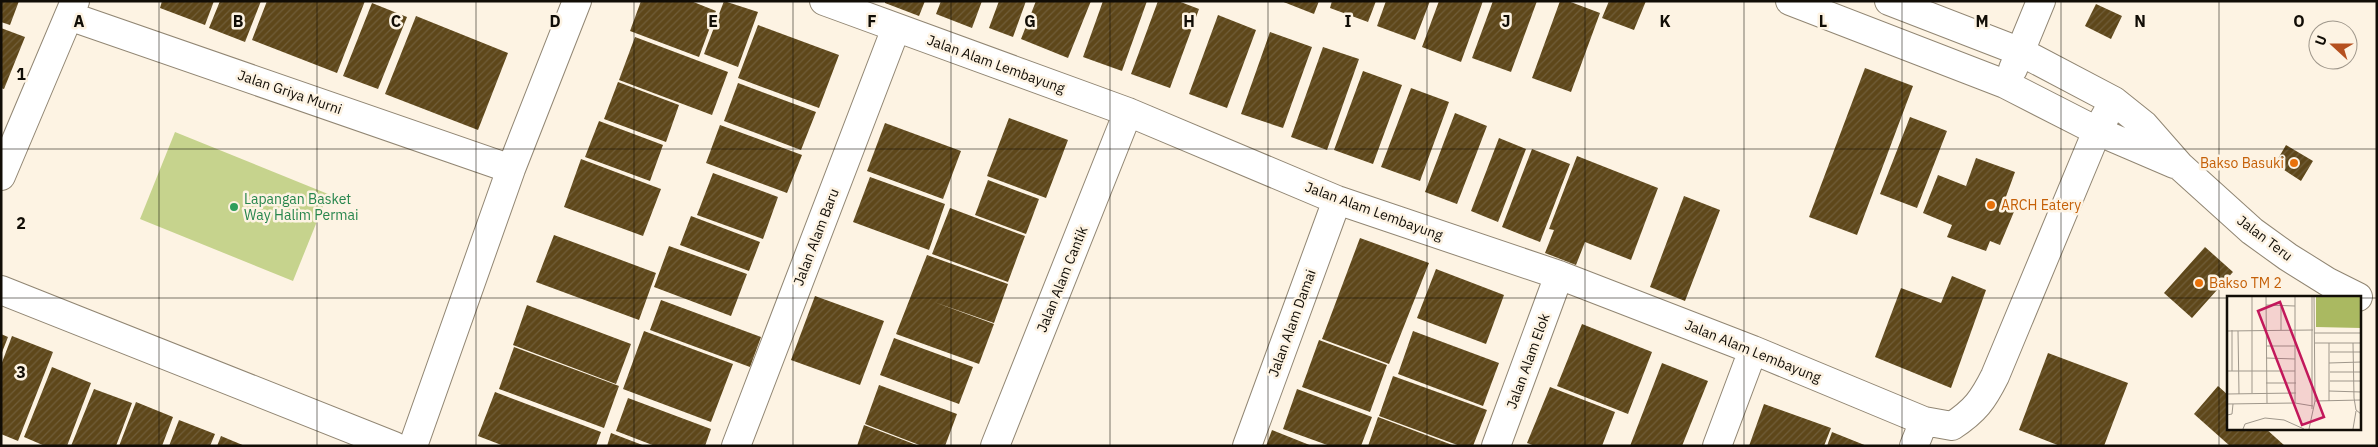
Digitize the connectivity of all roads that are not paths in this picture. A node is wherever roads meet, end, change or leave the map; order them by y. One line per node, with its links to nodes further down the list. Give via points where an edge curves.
1 (577, 1): 14 (street)
2 (824, 1): 7 (street, Jalan Alam Lembayung)
3 (1790, 1): 9 (street)
4 (1889, 1): 8 (street)
5 (2042, 1): 8 (street)
6 (72, 8): 14 (street, Jalan Griya Murni); 15 (street)
7 (896, 28): 11 (street, Jalan Alam Lembayung); 26 (street, Jalan Alam Baru)
8 (2021, 52): 9 (street); 10 (street)
9 (2005, 84): 12 (street)
10 (2114, 101): 12 (street); 13 (street, via 2144,125)
11 (1128, 112): 16 (street, Jalan Alam Lembayung); 27 (street, Jalan Alam Cantik)
12 (2097, 131): 13 (street); 23 (street, Jalan Alam Lembayung, via 1984,397 1971,413 1952,426)
13 (2180, 166): 19 (street, Jalan Teru, via 2252,231 2328,282)
14 (511, 169): 25 (street)
15 (1, 176)
16 (1337, 200): 17 (street, Jalan Alam Lembayung); 28 (street, Jalan Alam Damai)
17 (1559, 275): 22 (street, Jalan Alam Lembayung); 29 (street, Jalan Alam Elok)
18 (1, 290): 24 (street)
19 (2356, 296)
20 (2360, 298): 21 (street, Jalan Teru)
21 (2377, 307)
22 (1753, 350): 23 (street, Jalan Alam Lembayung); 30 (street)
23 (1924, 421): 31 (street)
24 (394, 446)
25 (413, 446)
26 (736, 446)
27 (995, 446)
28 (1247, 446)
29 (1496, 446)
30 (1716, 446)
31 (1914, 446)

